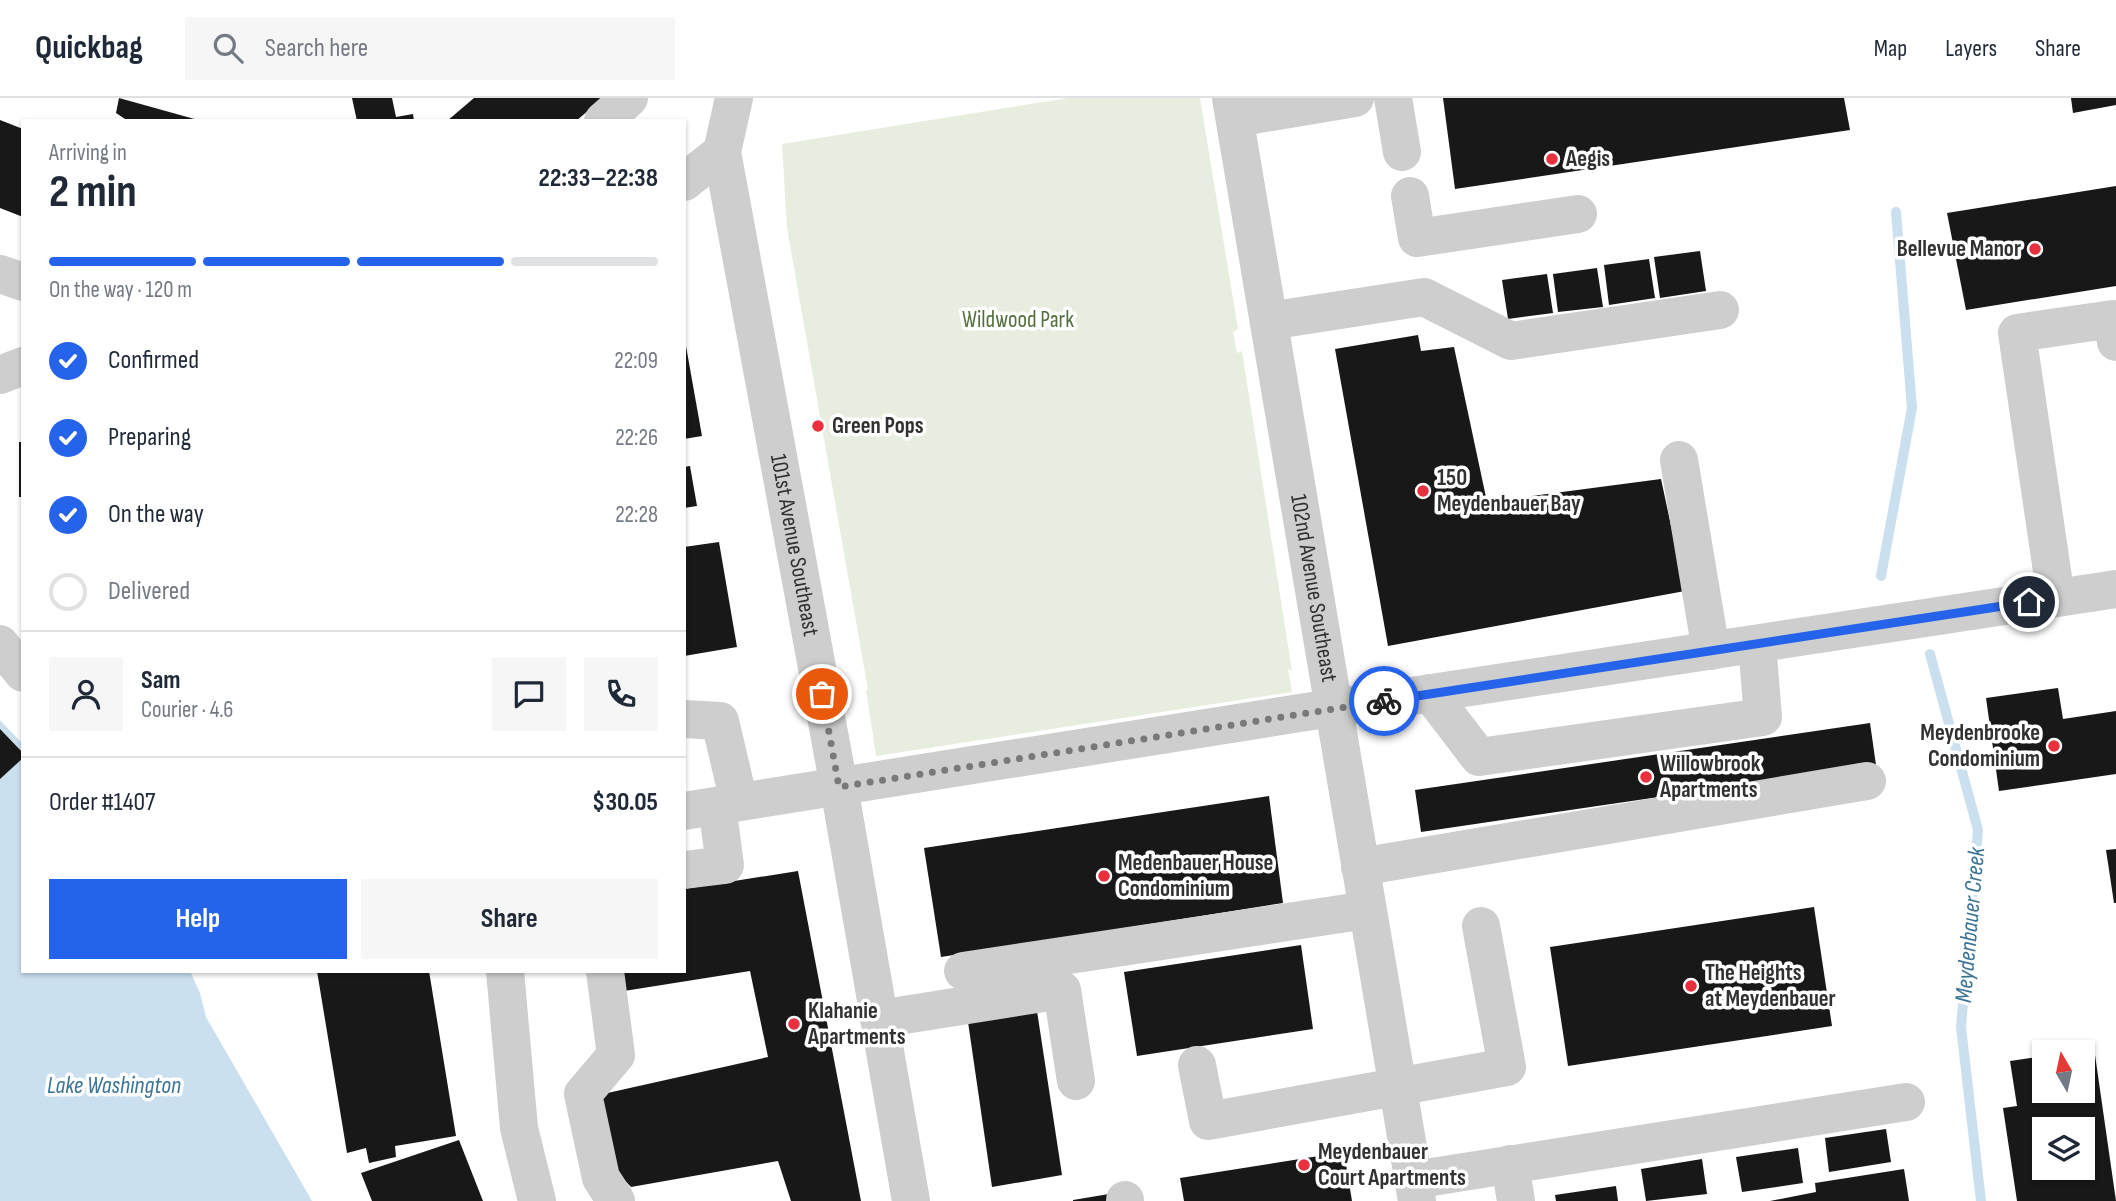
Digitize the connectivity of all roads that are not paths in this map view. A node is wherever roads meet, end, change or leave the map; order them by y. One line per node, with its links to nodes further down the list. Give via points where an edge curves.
1 (629, 98): 6 (street)
2 (1355, 98): 5 (street)
3 (1393, 98): 8 (street)
4 (728, 102): 7 (street, 101st Avenue Southeast)
5 (1233, 108): 15 (street, 102nd Avenue Southeast)
6 (605, 119)
7 (722, 152): 9 (street); 30 (street, 101st Avenue Southeast)
8 (1402, 152)
9 (686, 180)
10 (1410, 196): 11 (street, via 1417,238)
11 (1578, 214)
12 (0, 274): 13 (street)
13 (21, 281)
14 (1720, 310): 15 (street, via 1511,341 1424,297)
15 (1269, 321): 27 (street, 102nd Avenue Southeast)
16 (2116, 342): 21 (street, via 2113,319 2017,333)
17 (21, 367): 18 (street)
18 (0, 375)
19 (1679, 460): 24 (street)
20 (2116, 589): 21 (street)
21 (2056, 598): 23 (street)
22 (0, 644): 25 (street)
23 (1757, 644): 24 (street); 26 (street, via 1763,716 1749,719 1479,757)
24 (1711, 651): 26 (street)
25 (21, 670)
26 (1430, 693): 27 (street)
27 (1333, 709): 30 (street); 32 (street, 102nd Avenue Southeast)
28 (686, 719): 31 (street, via 720,721)
29 (1867, 781): 32 (street)
30 (839, 787): 31 (street); 39 (street, 101st Avenue Southeast)
31 (713, 806): 33 (street, via 725,865)
32 (1360, 867): 34 (street, 102nd Avenue Southeast)
33 (686, 870)
34 (1367, 910): 36 (street); 42 (street, 102nd Avenue Southeast)
35 (1481, 926): 42 (street, via 1507,1067)
36 (963, 971)
37 (505, 973): 46 (street, via 519,1128)
38 (605, 973): 47 (street, via 616,1055 583,1094 601,1178)
39 (879, 1019): 41 (street, via 1062,990); 48 (street, 101st Avenue Southeast)
40 (1197, 1065): 42 (street, via 1208,1121)
41 (1076, 1081)
42 (1397, 1087): 45 (street, 102nd Avenue Southeast)
43 (1906, 1102): 44 (street)
44 (1513, 1183): 45 (street)
45 (1415, 1190)
46 (537, 1201)
47 (616, 1201)
48 (911, 1201)

